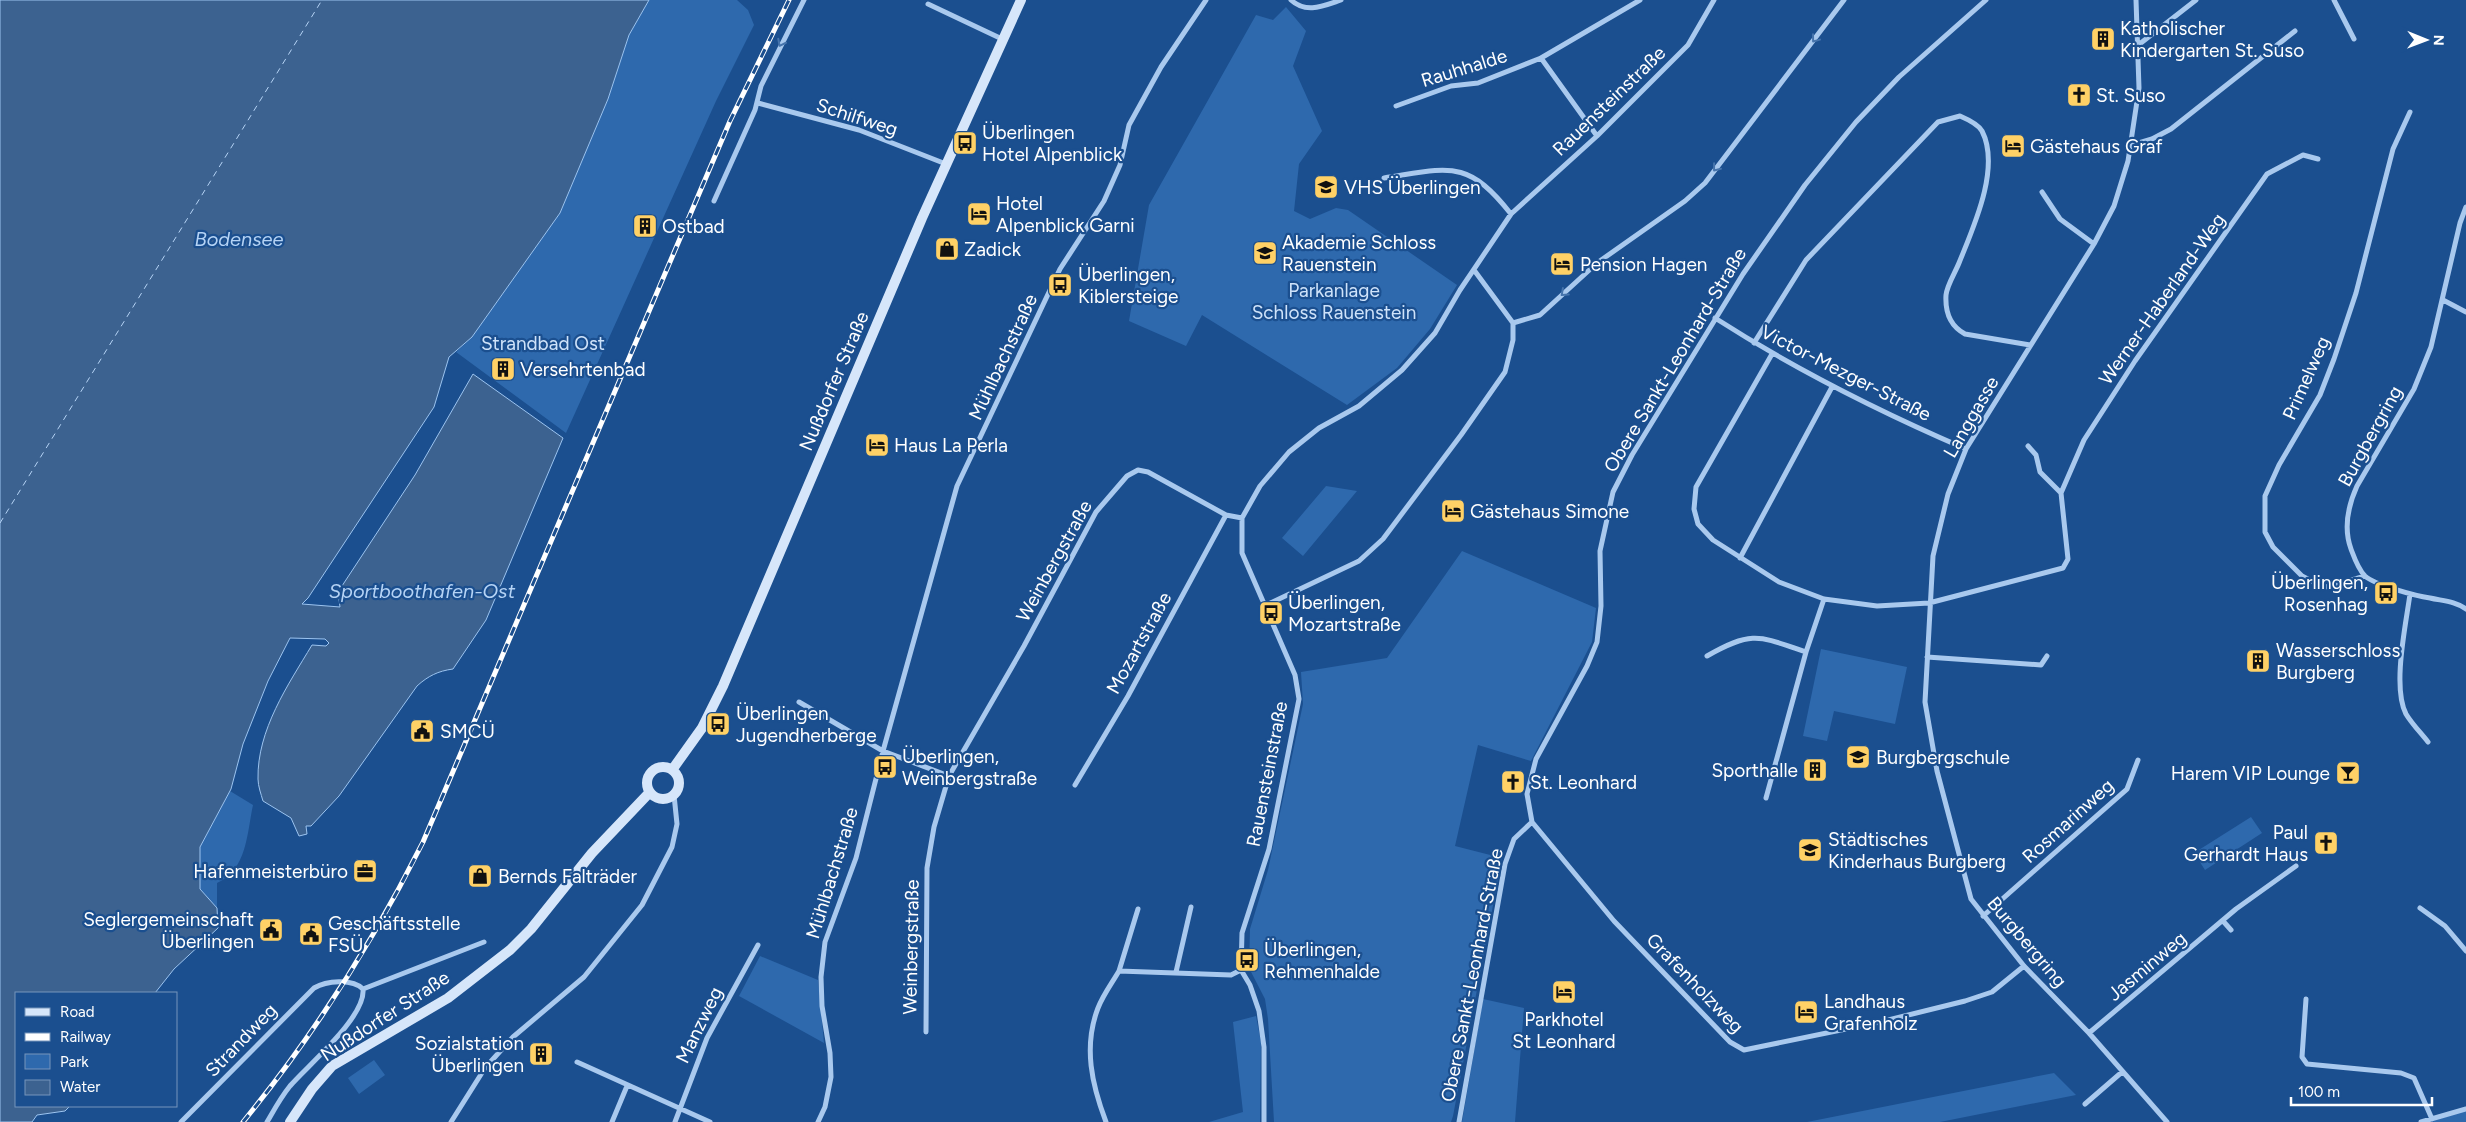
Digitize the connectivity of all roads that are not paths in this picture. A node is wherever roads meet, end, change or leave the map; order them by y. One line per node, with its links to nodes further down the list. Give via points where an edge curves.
1 (804, 0): 19 (street, one-way to 19, via 761,86)
2 (1020, 0): 16 (street, Nußdorfer Straße)
3 (1206, 0): 61 (street, Mühlbachstraße, via 1160,67 1129,125 1120,165 1104,201 1060,270 957,486)
4 (1291, 0): 5 (street, via 1306,9)
5 (1341, 0)
6 (1640, 0): 18 (street, Rauhhalde)
7 (1714, 0): 22 (street, Rauensteinstraße, via 1688,45)
8 (1844, 0): 37 (street, one-way to 37, via 1705,183 1685,201 1597,263 1540,315)
9 (1986, 0): 36 (street, Obere Sankt-Leonhard-Straße, via 1899,77 1856,122 1805,185)
10 (2136, 0): 17 (street, Langgasse)
11 (2196, 0): 17 (street)
12 (2334, 0): 15 (street)
13 (928, 4): 16 (street)
14 (2295, 31): 23 (street, via 2171,129 2152,139)
15 (2354, 38)
16 (1002, 39): 25 (street, Nußdorfer Straße)
17 (2137, 46): 23 (street, Langgasse, via 2139,88)
18 (1541, 58): 20 (street, Rauhhalde, via 1478,83 1451,86); 22 (street)
19 (758, 103): 25 (street, Schilfweg, via 859,130); 28 (street)
20 (1396, 106)
21 (2410, 112): 48 (street, Primelweg, via 2393,149 2356,294 2320,395 2279,465 2266,496 2265,532 2278,554 2302,576 2329,587)
22 (1597, 136): 30 (street, Rauensteinstraße)
23 (2132, 144): 32 (street, Langgasse, via 2114,206)
24 (2318, 158): 44 (street, Werner-Haberland-Weg, via 2304,155 2268,174 2125,376 2084,440)
25 (946, 164): 63 (street, Nußdorfer Straße, via 723,686 702,728)
26 (1384, 178): 30 (street, via 1445,169 1468,174 1492,190)
27 (2042, 192): 32 (street, via 2060,219)
28 (714, 201)
29 (2466, 207): 31 (street, Burgbergring)
30 (1511, 214): 33 (street, Rauensteinstraße)
31 (2463, 223): 34 (street, Burgbergring)
32 (2094, 244): 39 (street, Langgasse)
33 (1474, 270): 37 (street); 46 (street, Rauensteinstraße, via 1435,333 1402,370 1359,406 1319,428 1289,452 1260,486)
34 (2443, 300): 35 (street); 48 (street, Burgbergring, via 2431,347 2414,389 2350,502 2347,539)
35 (2466, 312)
36 (1715, 318): 38 (street, Victor-Mezger-Straße); 69 (street, Obere Sankt-Leonhard-Straße, via 1613,492 1600,551 1601,606 1597,642 1536,759 1527,794)
37 (1513, 323): 52 (street, via 1513,340 1504,372 1383,539 1359,561)
38 (1754, 343): 39 (street, via 1806,260 1938,122 1960,116 1981,129 1989,164 1976,223 1946,294 1947,314 1956,329 1964,334); 40 (street, Victor-Mezger-Straße)
39 (2030, 345): 43 (street, Langgasse)
40 (1772, 354): 41 (street, Victor-Mezger-Straße); 47 (street, via 1696,487 1694,509 1698,524 1713,540)
41 (1832, 387): 43 (street, Victor-Mezger-Straße); 47 (street)
42 (2028, 446): 44 (street, via 2036,455 2040,472)
43 (1966, 449): 51 (street, Langgasse, via 1948,494 1932,556)
44 (2061, 493): 51 (street, Werner-Haberland-Weg, via 2068,559 2063,568)
45 (1226, 515): 46 (street, Weinbergstraße); 64 (street, Weinbergstraße, via 1148,472 1138,470 1127,476 1096,512); 65 (street, Mozartstraße, via 1128,696)
46 (1242, 518): 52 (street, Rauensteinstraße, via 1242,553)
47 (1740, 558): 50 (street, via 1779,582)
48 (2366, 576): 49 (street)
49 (2410, 594): 53 (street, via 2458,603); 60 (street, via 2400,686 2406,713)
50 (1824, 599): 51 (street, via 1877,606); 54 (street)
51 (1929, 603): 57 (street, Langgasse)
52 (1264, 606): 81 (street, Rauensteinstraße, via 1295,675 1298,699 1269,849 1242,933)
53 (2466, 609)
54 (1806, 652): 55 (street, via 1756,636 1738,640); 68 (street)
55 (1707, 656)
56 (2047, 656): 57 (street, via 2041,665)
57 (1927, 657): 59 (street, Langgasse)
58 (799, 702): 61 (street)
59 (1927, 715): 74 (street, Burgbergring, via 1937,771 1971,899)
60 (2428, 742)
61 (883, 751): 64 (street); 102 (street, Mühlbachstraße, via 856,858 825,942 822,1006 831,1077 825,1107)
62 (2138, 760): 74 (street, Rosmarinweg, via 2127,789)
63 (672, 770): 66 (street, via 665,767 651,772 647,779); 67 (street, via 679,782)
64 (949, 776): 86 (street, Weinbergstraße, via 934,827 927,868)
65 (1075, 785)
66 (650, 792): 67 (street, via 661,799); 97 (street, Nußdorfer Straße, via 592,853 510,950 448,998 332,1066)
67 (674, 795): 98 (street, via 677,824 672,847 642,905 584,977 513,1037 485,1068)
68 (1766, 798)
69 (1532, 822): 80 (street, Grafenholzweg, via 1614,920 1730,1042 1744,1050 1965,1002 1992,992); 105 (street, Obere Sankt-Leonhard-Straße, via 1514,839 1505,864)
70 (2296, 866): 75 (street, Jasminweg)
71 (1191, 907): 83 (street)
72 (2420, 908): 79 (street, via 2445,926)
73 (1138, 909): 82 (street)
74 (1983, 916): 80 (street, Burgbergring)
75 (2224, 921): 76 (street); 87 (street, Jasminweg)
76 (2231, 930)
77 (484, 942): 84 (street)
78 (758, 945): 92 (street, Manzweg, via 707,1038)
79 (2466, 951)
80 (2024, 966): 87 (street, Burgbergring)
81 (1241, 970): 83 (street, via 1232,975); 104 (street, Rauensteinstraße, via 1259,1011 1264,1048)
82 (1120, 971): 83 (street); 103 (street, via 1098,1008 1091,1038 1090,1073)
83 (1176, 972)
84 (364, 989): 95 (street, Strandweg, via 351,984 324,982 314,988); 96 (street, via 356,1012 288,1089)
85 (2306, 999): 94 (street, via 2302,1057 2307,1064 2401,1073 2414,1078)
86 (926, 1032)
87 (2089, 1033): 89 (street, Burgbergring)
88 (577, 1062): 90 (street)
89 (2122, 1072): 91 (street); 106 (street, Burgbergring)
90 (628, 1086): 92 (street); 99 (street)
91 (2085, 1104)
92 (679, 1109): 100 (street, Manzweg); 101 (street)
93 (2466, 1109): 94 (street)
94 (2432, 1119): 107 (street)
95 (181, 1122)
96 (266, 1122)
97 (290, 1122)
98 (451, 1122)
99 (612, 1122)
100 (675, 1122)
101 (710, 1122)
102 (818, 1122)
103 (1106, 1122)
104 (1264, 1122)
105 (1459, 1122)
106 (2167, 1122)
107 (2421, 1122)

